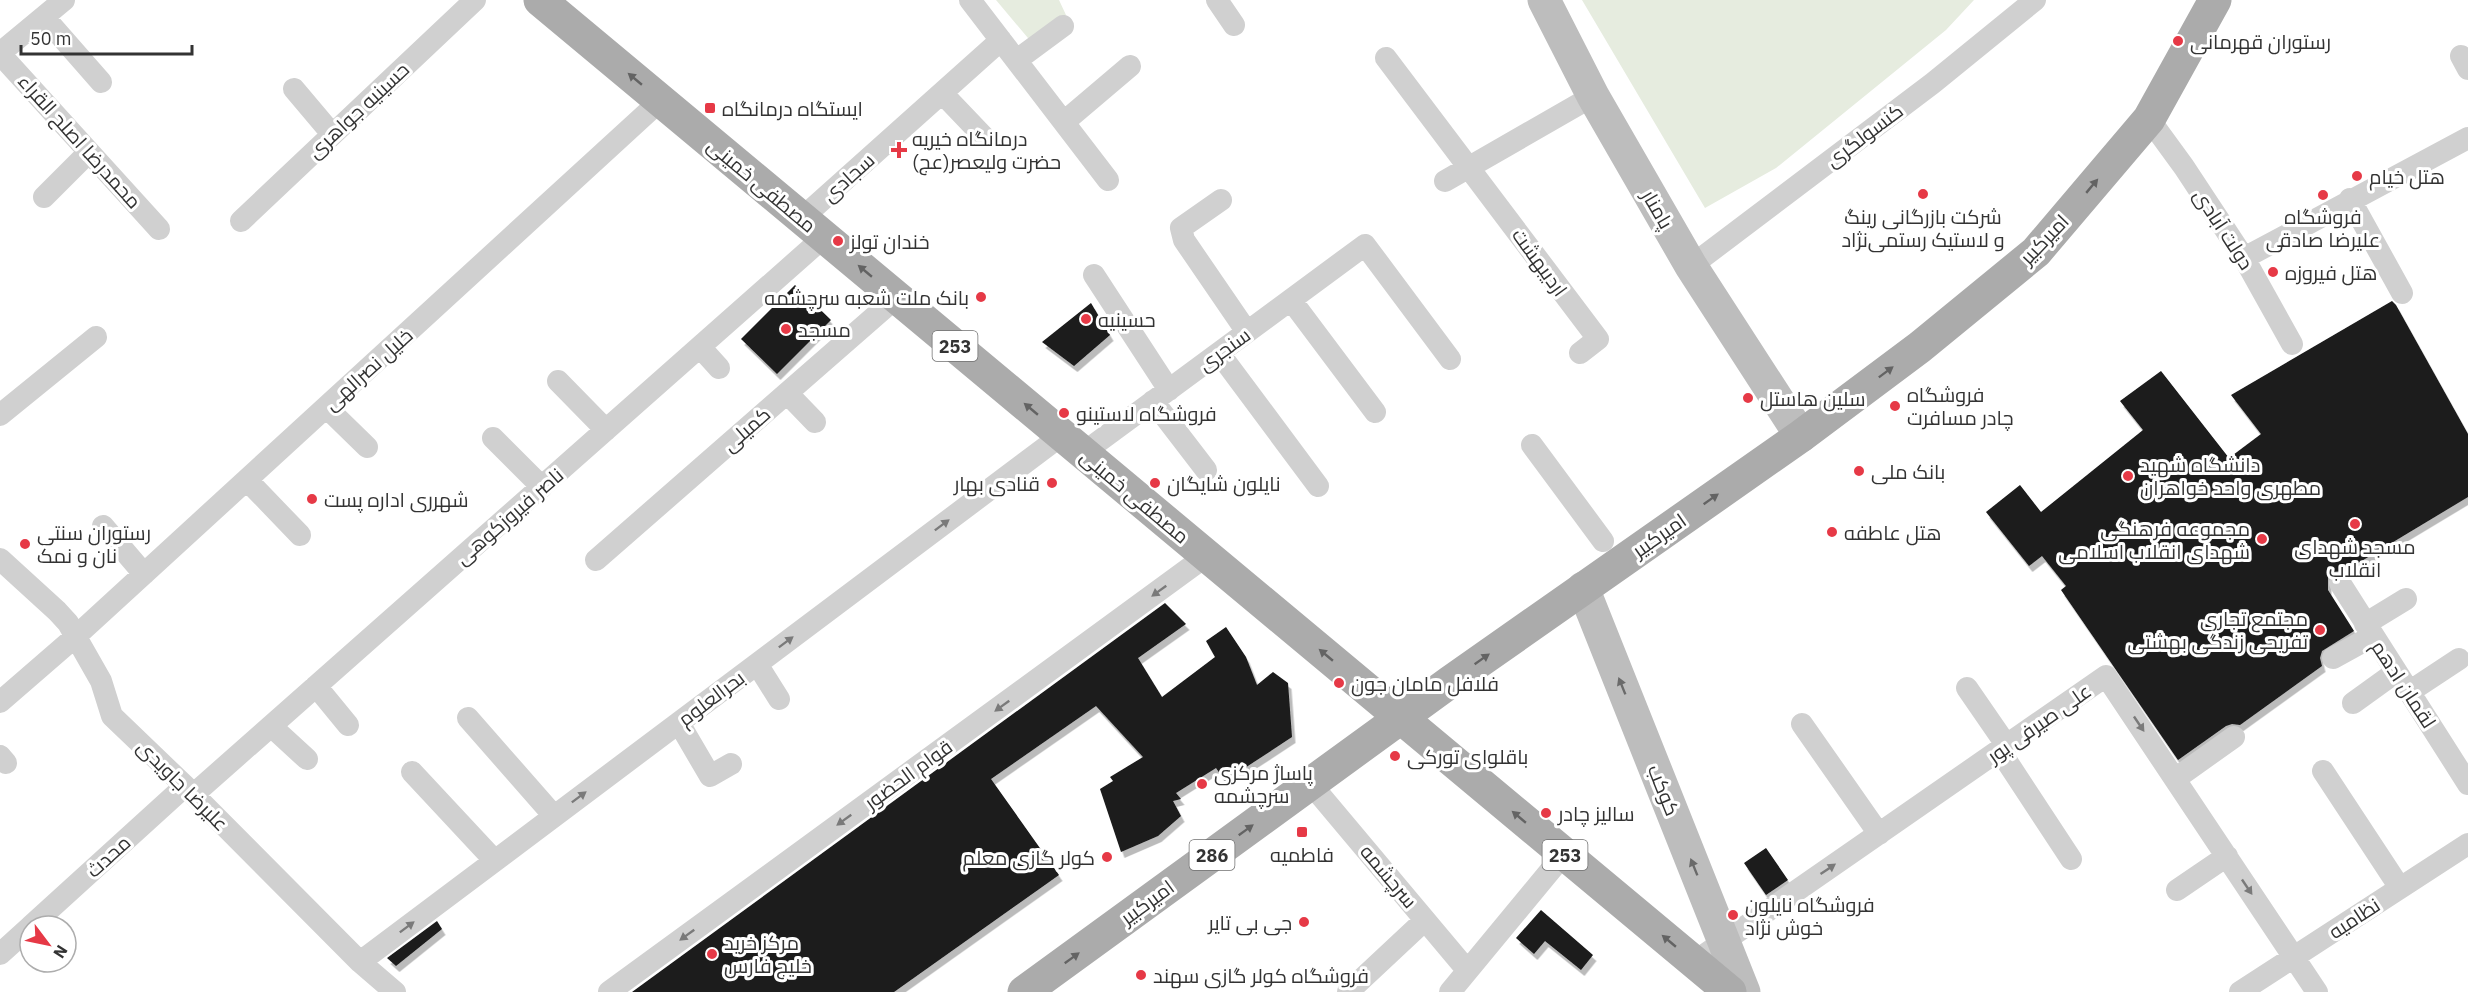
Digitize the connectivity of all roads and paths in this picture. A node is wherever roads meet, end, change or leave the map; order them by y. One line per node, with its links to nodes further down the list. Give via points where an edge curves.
1 (64, 0): 9 (street)
2 (475, 0): 24 (street, حسینیه جواهری)
3 (540, 0): 21 (main road, مصطفی خمینی / 253, one-way to 3)
4 (970, 0): 12 (street)
5 (1217, 0): 11 (street)
6 (1544, 0): 20 (street, پامنار)
7 (2035, 0): 38 (street, کنسولگری, via 1933,83)
8 (2215, 0): 22 (main road, امیرکبیر / 286)
9 (44, 17): 13 (street); 17 (street)
10 (1063, 26): 15 (street)
11 (1234, 26)
12 (1001, 40): 15 (street); 19 (street, سجادی)
13 (0, 53): 27 (street, محمدرضا اصلح القراء)
14 (1386, 58): 28 (street, اردیبهشت)
15 (1017, 60): 23 (street)
16 (1130, 66): 23 (street)
17 (101, 82)
18 (294, 88): 24 (street)
19 (942, 93): 25 (street); 35 (street, سجادی)
20 (1593, 96): 28 (street); 38 (street, پامنار)
21 (660, 101): 35 (main road, مصطفی خمینی / 253); 54 (street, خلیل نصرالهی)
22 (2149, 119): 37 (street, دولت آبادی); 58 (main road, امیرکبیر / 286, one-way to 22, via 1920,347 2036,252)
23 (1064, 122): 29 (street)
24 (332, 135): 34 (street, حسینیه جواهری)
25 (984, 137)
26 (2468, 138): 32 (street)
27 (89, 152): 31 (street); 36 (street, محمدرضا اصلح القراء)
28 (1470, 167): 30 (street); 48 (street, اردیبهشت, via 1598,339)
29 (1108, 180)
30 (1444, 181)
31 (44, 197)
32 (2350, 199): 37 (street); 40 (street)
33 (1221, 200): 43 (street, via 1181,228 1184,240)
34 (241, 221)
35 (813, 228): 41 (main road, مصطفی خمینی / 253, one-way to 35); 46 (street, ناصر فیروزکوهی)
36 (159, 229)
37 (2244, 258): 45 (street, دولت آبادی)
38 (1691, 266): 58 (street, پامنار)
39 (1094, 275): 53 (street)
40 (2402, 293)
41 (897, 297): 52 (street, کمیلی); 61 (main road, مصطفی خمینی / 253, one-way to 41)
42 (1291, 300): 43 (street, سنجری); 49 (street, سنجری, via 1365,245); 55 (street)
43 (1247, 332): 47 (street, سنجری)
44 (96, 337): 56 (street)
45 (2292, 344)
46 (700, 347): 50 (street); 59 (street, ناصر فیروزکوهی)
47 (1219, 353): 53 (street, سنجری); 66 (street)
48 (1580, 353)
49 (1450, 358)
50 (719, 368)
51 (558, 381): 59 (street)
52 (787, 393): 57 (street); 73 (street, کمیلی)
53 (1161, 396): 61 (street, سنجری); 64 (street)
54 (326, 407): 63 (street); 65 (street, خلیل نصرالهی)
55 (1375, 412)
56 (0, 415)
57 (815, 422)
58 (1792, 424): 76 (main road, امیرکبیر / 286, one-way to 58)
59 (606, 430): 67 (street, ناصر فیروزکوهی)
60 (493, 438): 67 (street)
61 (1073, 444): 71 (main road, مصطفی خمینی / 253); 82 (street, بحرالعلوم, one-way to 61)
62 (1532, 445): 70 (street)
63 (367, 447)
64 (1206, 470)
65 (247, 480): 69 (street); 74 (street, خلیل نصرالهی)
66 (1318, 486)
67 (542, 487): 84 (street, ناصر فیروزکوهی)
68 (103, 526): 74 (street)
69 (300, 535)
70 (1603, 541)
71 (1206, 556): 91 (main road, مصطفی خمینی / 253, one-way to 71); 125 (street, قوام الحضور, one-way to 125)
72 (0, 559): 79 (street, علیرضا جاویدی, via 57,611)
73 (596, 560)
74 (144, 574): 79 (street, خلیل نصرالهی)
75 (2340, 583): 78 (street, لقمان ادهم)
76 (1583, 588): 91 (main road, امیرکبیر / 286, one-way to 76); 118 (street, کوکب, one-way to 76)
77 (2406, 599): 78 (street)
78 (2369, 630): 80 (street); 83 (street, لقمان ادهم)
79 (75, 637): 88 (street, خلیل نصرالهی); 105 (street, علیرضا جاویدی, via 101,681 112,716)
80 (2333, 658)
81 (2459, 659): 86 (street)
82 (757, 664): 87 (street); 92 (street, بحرالعلوم)
83 (2396, 672): 86 (street, لقمان ادهم); 89 (street)
84 (316, 686): 94 (street); 95 (street, ناصر فیروزکوهی)
85 (1967, 688): 97 (street)
86 (2409, 692): 104 (street, لقمان ادهم)
87 (779, 699)
88 (0, 702)
89 (2353, 703)
90 (468, 718): 106 (street)
91 (1401, 718): 103 (main road, امیرکبیر / 286); 109 (main road, مصطفی خمینی / 253, one-way to 91)
92 (679, 723): 99 (street, via 710,776); 106 (street, بحرالعلوم, one-way to 92)
93 (1802, 724): 107 (street)
94 (348, 725)
95 (271, 726): 98 (street); 105 (street, ناصر فیروزکوهی)
96 (2234, 737): 102 (street)
97 (2003, 748): 102 (street, علی صیرفی پور, one-way to 102, via 2106,676); 107 (street, علی صیرفی پور); 111 (street)
98 (307, 759)
99 (731, 764)
100 (2323, 771): 113 (street)
101 (412, 772): 112 (street)
102 (2175, 779): 110 (street, علی صیرفی پور)
103 (1310, 783): 116 (street, سرچشمه); 126 (main road, امیرکبیر / 286, one-way to 103)
104 (2468, 784)
105 (190, 790): 115 (street, محدث); 121 (street, علیرضا جاویدی)
106 (554, 816): 112 (street, بحرالعلوم)
107 (1879, 834): 118 (street, علی صیرفی پور, one-way to 107)
108 (2468, 844): 113 (street, نظامیه)
109 (1564, 854): 122 (street); 123 (main road, مصطفی خمینی / 253, one-way to 109)
110 (2226, 856): 114 (street); 120 (street, علی صیرفی پور, one-way to 120)
111 (2072, 859)
112 (495, 861): 121 (street, بحرالعلوم, one-way to 112)
113 (2400, 888): 120 (street, نظامیه)
114 (2177, 890)
115 (44, 914)
116 (1425, 920): 122 (street, سرچشمه); 127 (street)
117 (18, 937): 119 (street, محدث)
118 (1724, 941): 123 (street, کوکب); 123 (street, علی صیرفی پور)
119 (0, 954)
120 (2294, 957): 129 (street, نظامیه); 130 (street, علی صیرفی پور)
121 (360, 962): 124 (street, علیرضا جاویدی)
122 (1467, 969): 128 (street)
123 (1717, 983)
124 (395, 992)
125 (609, 992)
126 (1024, 992)
127 (1348, 992)
128 (1450, 992)
129 (2240, 992)
130 (2317, 992)

